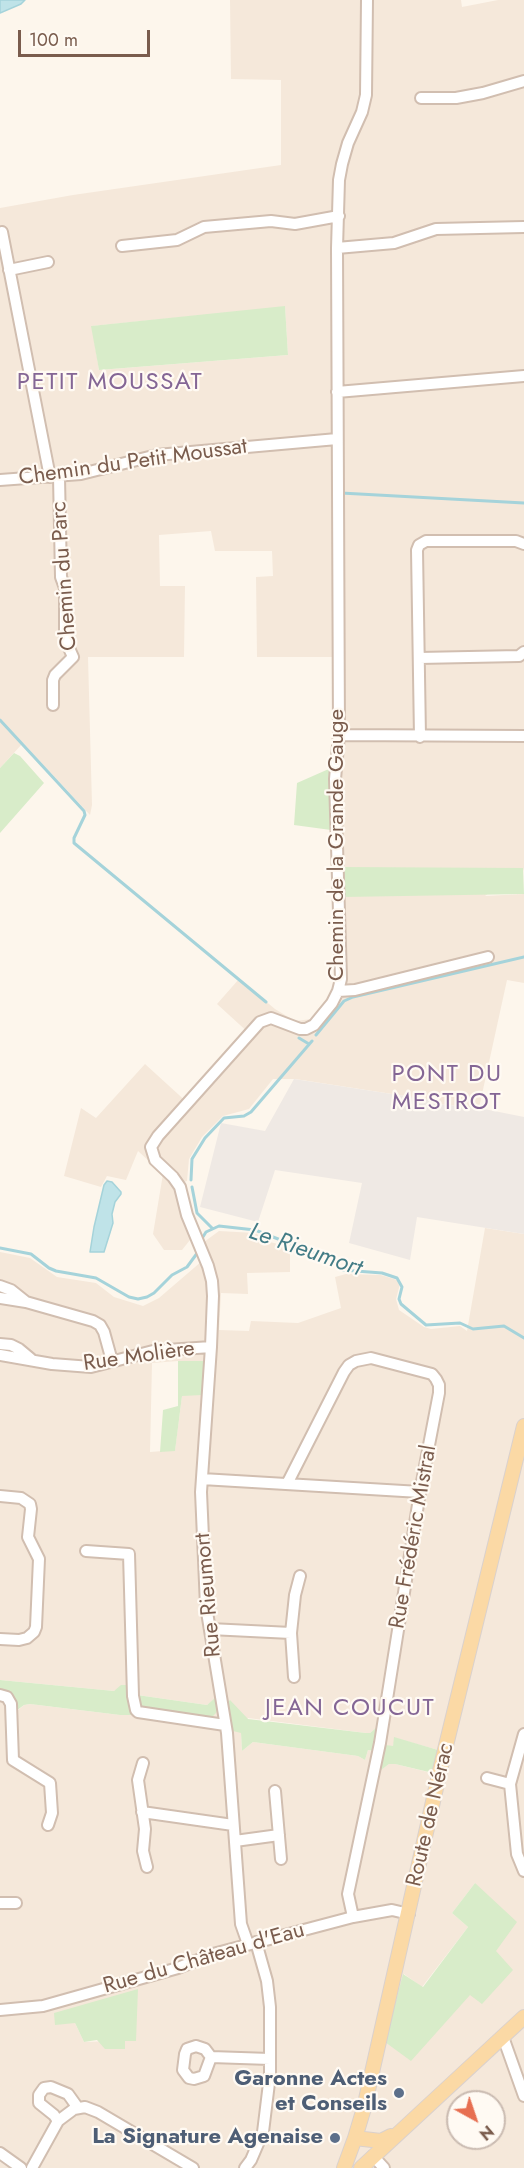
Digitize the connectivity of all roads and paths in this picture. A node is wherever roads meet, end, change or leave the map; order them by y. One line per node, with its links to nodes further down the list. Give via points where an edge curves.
1 (367, 0): 4 (street, Chemin de la Grande Gauge, via 366,95 342,164)
2 (524, 81): 3 (street, via 456,98)
3 (421, 98)
4 (339, 216): 7 (street, via 295,224 271,221 204,227 177,240); 8 (street, Chemin de la Grande Gauge)
5 (524, 227): 8 (street, via 436,229 394,243)
6 (2, 232): 10 (street)
7 (122, 246)
8 (338, 248): 12 (street, Chemin de la Grande Gauge)
9 (48, 262): 10 (street)
10 (9, 270): 14 (street)
11 (524, 376): 12 (street)
12 (337, 392): 13 (street, Chemin de la Grande Gauge)
13 (337, 439): 14 (street, Chemin du Petit Moussat, via 157,455); 20 (street, Chemin de la Grande Gauge)
14 (55, 477): 15 (street, Chemin du Petit Moussat); 19 (street, Chemin du Parc, via 61,578 65,588 65,639 73,657 55,675)
15 (0, 480)
16 (524, 544): 18 (street, via 426,541 419,546)
17 (524, 652): 18 (street, via 519,656)
18 (419, 658): 22 (street)
19 (53, 705)
20 (339, 735): 22 (street); 24 (street, Chemin de la Grande Gauge, via 335,779 341,979)
21 (524, 736): 22 (street)
22 (420, 737)
23 (488, 957): 24 (street)
24 (338, 991): 25 (street, Chemin de la Grande Gauge, via 314,1025 306,1029 271,1018 260,1022 153,1143 155,1160 180,1187)
25 (200, 1246): 30 (street, Rue Rieumort, via 212,1281)
26 (0, 1286): 28 (street)
27 (0, 1298): 28 (street)
28 (26, 1302): 33 (street, via 100,1325)
29 (0, 1344): 32 (street, Rue Molière, via 11,1345)
30 (211, 1347): 33 (street, Rue Molière, via 153,1351); 35 (street, Rue Rieumort)
31 (0, 1355): 32 (street, Rue Molière)
32 (32, 1359): 33 (street, Rue Molière, via 91,1367)
33 (112, 1361)
34 (524, 1426): 63 (main road, Route de Nérac)
35 (202, 1479): 36 (street); 41 (street, Rue Rieumort)
36 (287, 1484): 37 (street); 37 (street, Rue Frédéric Mistral, via 344,1372 356,1361 371,1358 432,1374 439,1385)
37 (420, 1492): 64 (street, Rue Frédéric Mistral, via 380,1743 348,1894)
38 (0, 1496): 43 (street, via 21,1498 30,1504 28,1537 39,1559 36,1627 27,1638)
39 (86, 1551): 46 (street, via 129,1554 135,1710)
40 (300, 1576): 42 (street)
41 (210, 1629): 42 (street); 46 (street, Rue Rieumort)
42 (291, 1633): 44 (street)
43 (0, 1639)
44 (294, 1677)
45 (0, 1695): 54 (street, via 11,1704 13,1760 50,1783 52,1812)
46 (225, 1725): 55 (street, Rue Rieumort)
47 (524, 1734): 50 (street)
48 (143, 1762): 53 (street, via 138,1780)
49 (487, 1778): 50 (street)
50 (511, 1789): 52 (street); 60 (street, via 517,1854)
51 (275, 1791): 56 (street)
52 (524, 1795)
53 (142, 1812): 55 (street); 59 (street)
54 (48, 1825)
55 (233, 1825): 57 (street, Rue Rieumort)
56 (279, 1835): 57 (street); 58 (street)
57 (235, 1840): 65 (street, Rue Rieumort, via 241,1924)
58 (281, 1859)
59 (147, 1867)
60 (524, 1871)
61 (0, 1903): 62 (street)
62 (16, 1903)
63 (409, 1914): 64 (street, Rue du Château d'Eau, via 392,1910); 75 (main road, Route de Nérac)
64 (353, 1917): 65 (street, Rue du Château d'Eau)
65 (252, 1943): 66 (street, Rue du Château d'Eau, via 43,2006); 70 (street, Rue Rieumort, via 267,1981)
66 (0, 2010)
67 (524, 2018): 68 (main road)
68 (503, 2037): 71 (street); 74 (main road)
69 (211, 2056): 70 (street)
70 (270, 2059): 81 (street, Rue Rieumort, via 264,2127)
71 (524, 2096)
72 (78, 2108): 73 (street); 73 (street, via 68,2094 51,2086 44,2088 39,2103); 80 (street, via 98,2112)
73 (58, 2121): 79 (street)
74 (399, 2133): 75 (main road, via 381,2140); 77 (main road)
75 (356, 2139): 77 (main road); 82 (main road, Route de Nérac)
76 (0, 2153): 78 (street)
77 (373, 2156): 83 (main road); 84 (street)
78 (21, 2168)
79 (32, 2168)
80 (193, 2168)
81 (245, 2168)
82 (344, 2168)
83 (361, 2168)
84 (384, 2168)

